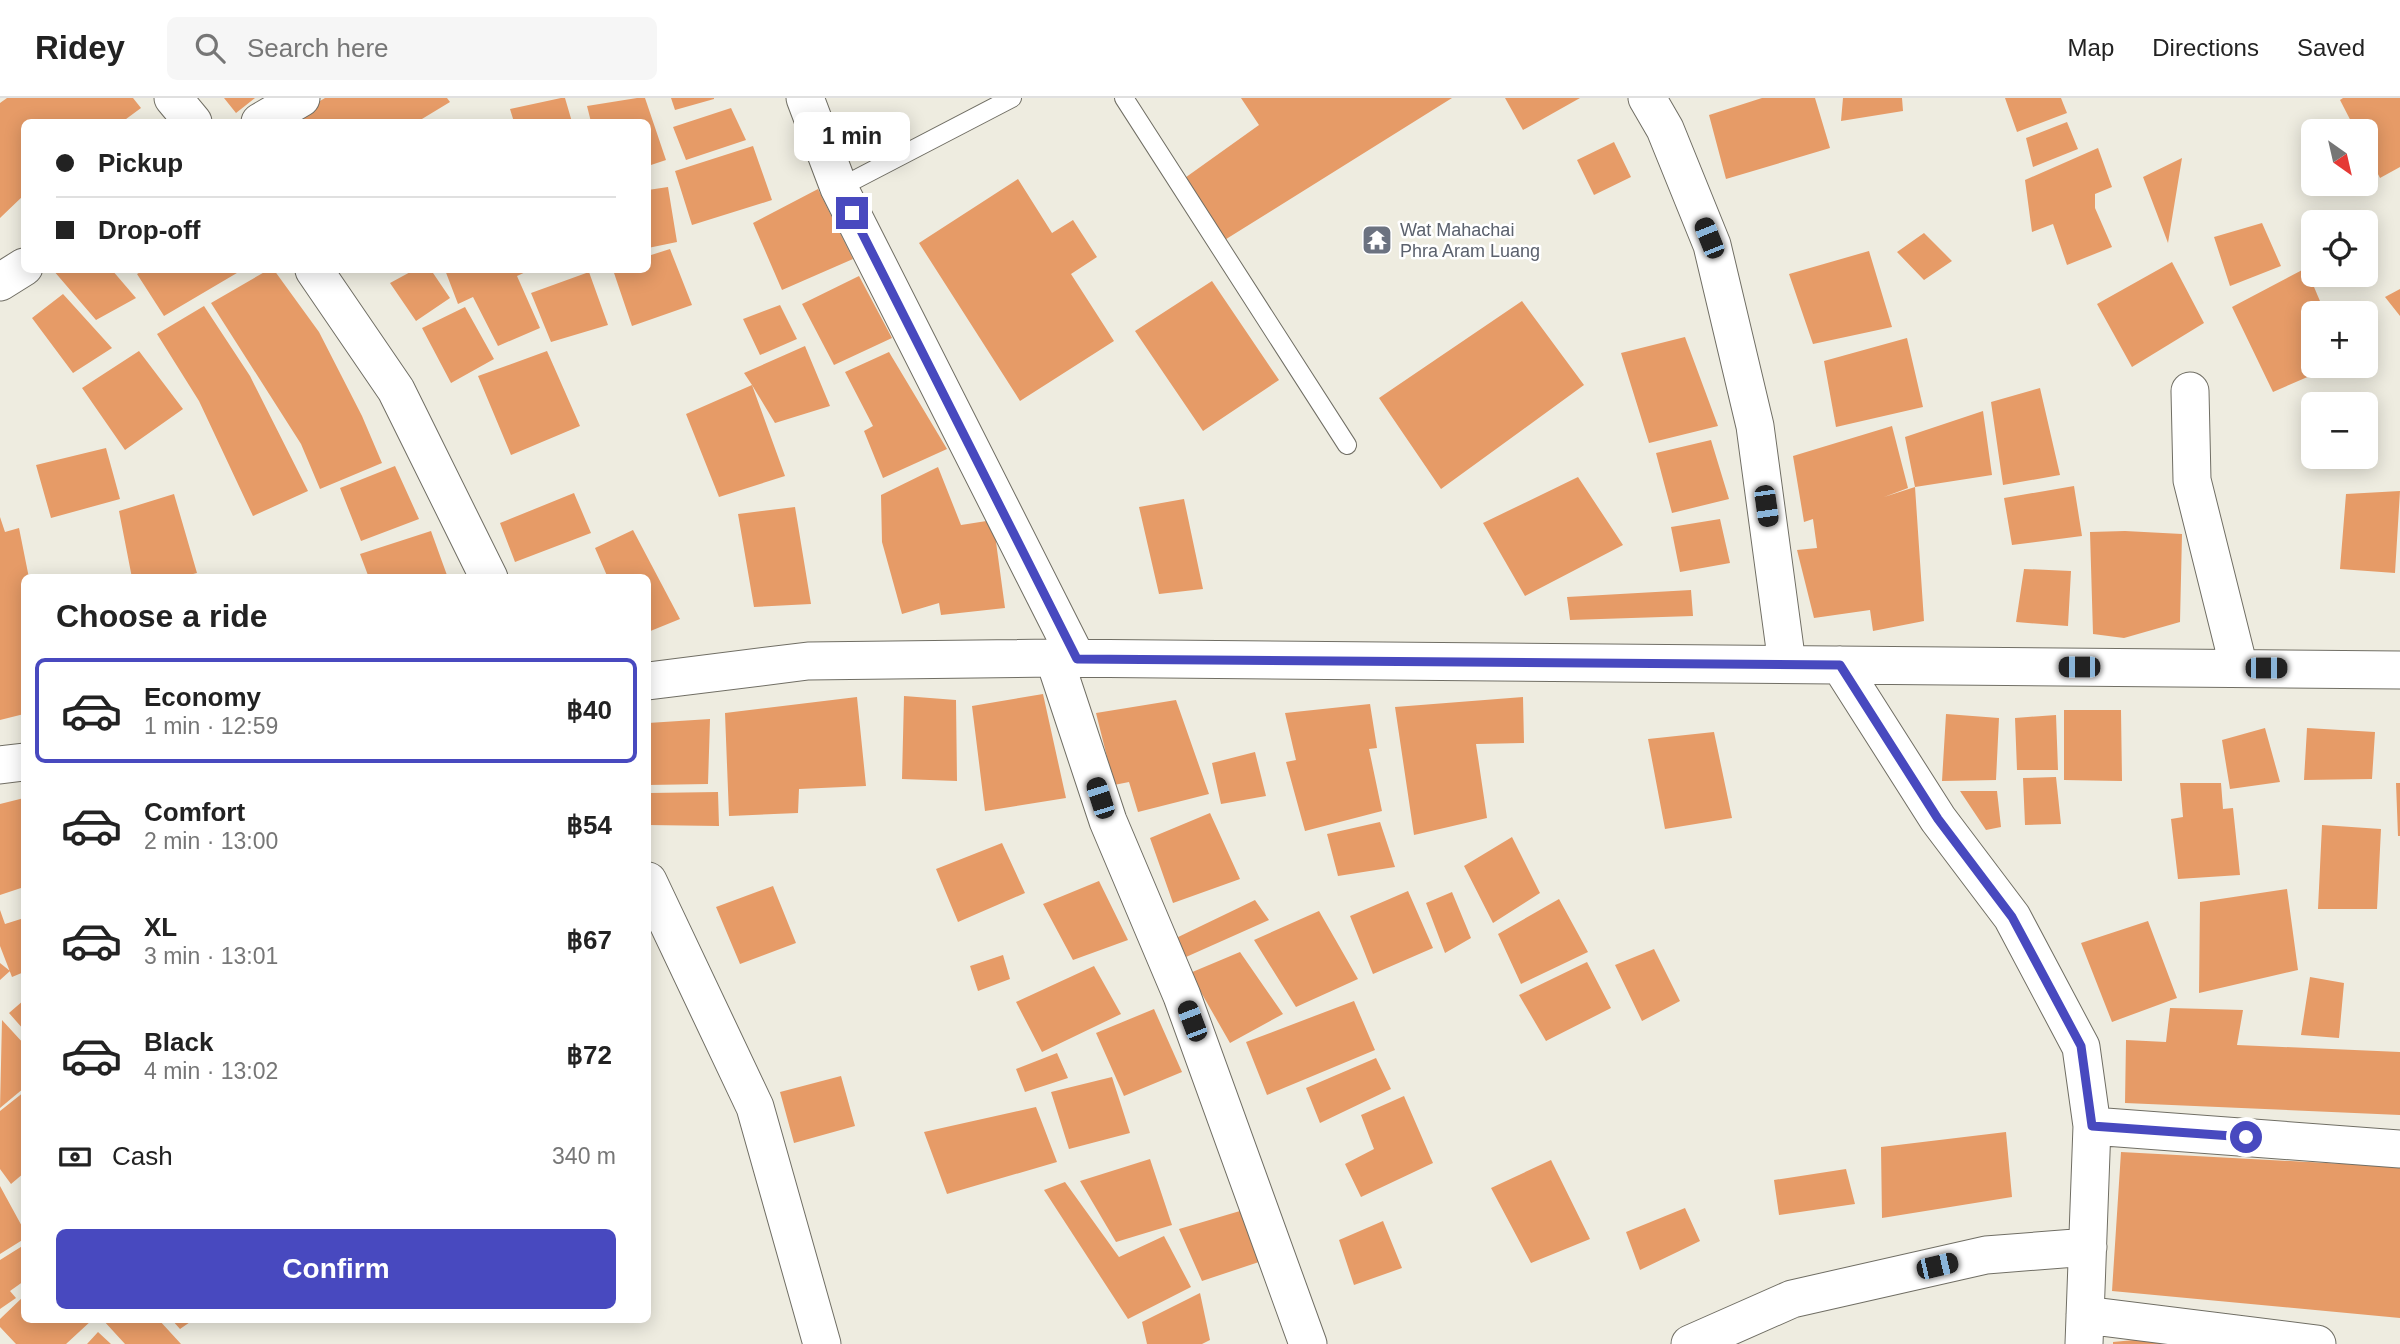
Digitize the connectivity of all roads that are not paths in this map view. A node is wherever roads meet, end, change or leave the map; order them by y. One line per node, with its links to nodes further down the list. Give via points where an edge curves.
1 (173, 98): 7 (street)
2 (301, 98): 8 (street)
3 (805, 98): 9 (street)
4 (1012, 98): 9 (lane)
5 (1124, 98): 14 (lane)
6 (1647, 98): 17 (street, via 1665,130 1712,245 1755,426)
7 (190, 119)
8 (265, 119)
9 (839, 188): 16 (street)
10 (21, 269): 12 (street)
11 (316, 273): 15 (street, via 396,390)
12 (0, 282)
13 (2190, 391): 19 (street, via 2192,480)
14 (1347, 445)
15 (487, 574)
16 (1065, 659): 17 (street); 21 (street, via 808,661); 30 (street, via 1108,821 1182,996)
17 (1787, 664): 18 (street)
18 (1840, 665): 19 (street); 25 (street, via 1938,819 2012,917 2081,1046)
19 (2239, 668): 20 (street)
20 (2400, 670)
21 (651, 681)
22 (21, 762): 23 (street)
23 (0, 765)
24 (651, 887): 29 (street, via 755,1107)
25 (2092, 1126): 26 (street); 27 (street)
26 (2400, 1149)
27 (2088, 1247): 28 (street); 31 (street, via 1986,1255 1791,1299)
28 (2085, 1329): 32 (street)
29 (822, 1344)
30 (1308, 1344)
31 (1690, 1344)
32 (2317, 1344)

